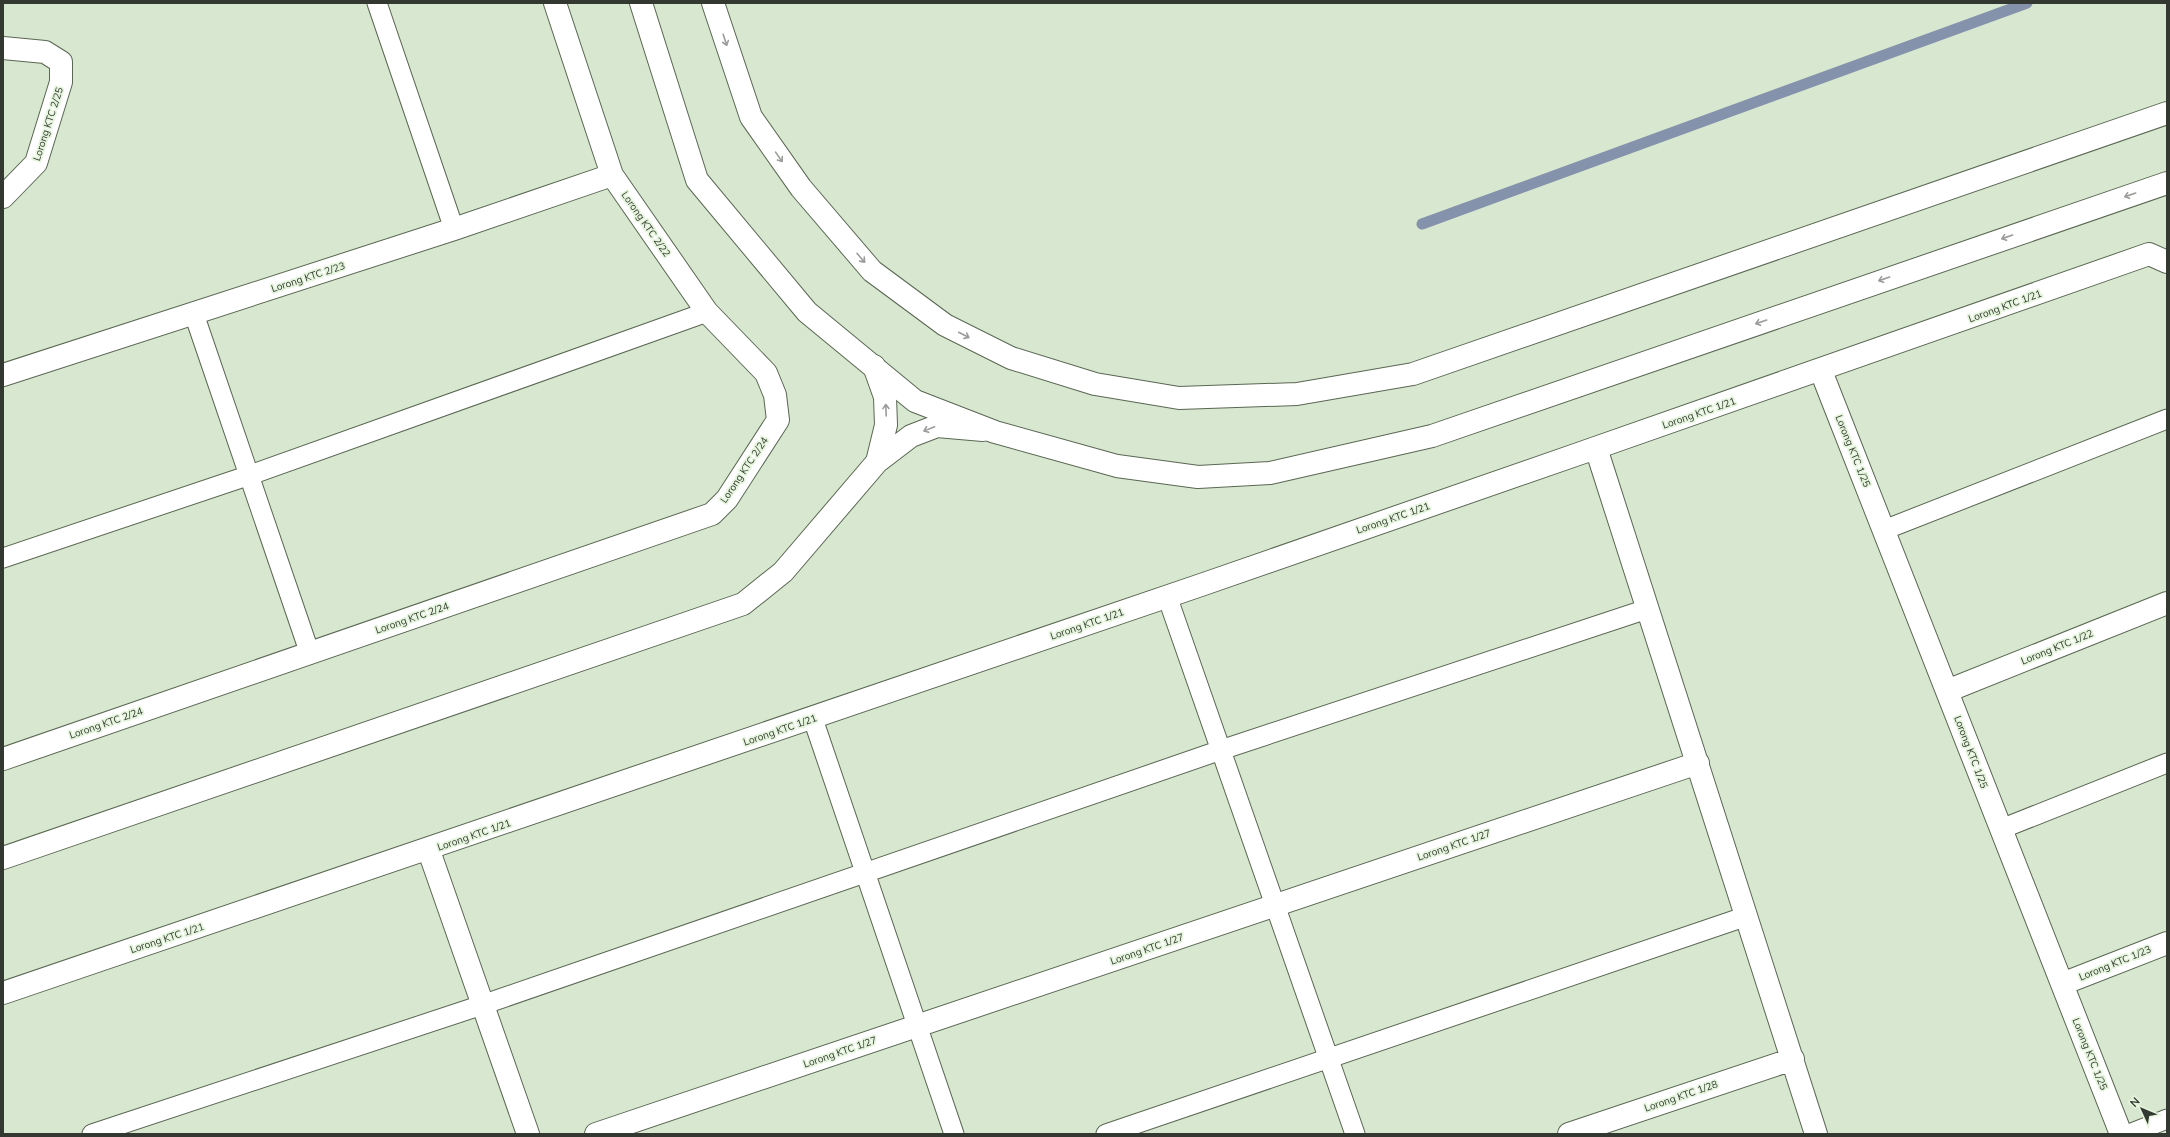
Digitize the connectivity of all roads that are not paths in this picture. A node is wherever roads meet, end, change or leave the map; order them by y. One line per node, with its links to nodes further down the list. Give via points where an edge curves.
1 (377, 3): 10 (lane)
2 (555, 3): 7 (street, Lorong KTC 2/22)
3 (641, 3): 14 (street, via 697,180 807,312)
4 (713, 3): 6 (street, one-way to 6, via 751,117 801,188 872,271 944,325 1011,358 1095,384 1179,398 1297,394 1413,374)
5 (3, 48): 9 (street, Lorong KTC 2/25, via 45,52 61,62 61,82 36,163)
6 (2167, 113)
7 (612, 175): 10 (street, Lorong KTC 2/23); 12 (street, Lorong KTC 2/22)
8 (2167, 183): 19 (street, one-way to 19, via 1432,436 1270,473 1198,477 1117,466)
9 (3, 198)
10 (454, 229): 13 (street, Lorong KTC 2/23)
11 (2167, 262): 15 (street, Lorong KTC 1/21, via 2149,254)
12 (707, 312): 17 (street, Lorong KTC 2/22, via 766,373 775,395); 22 (lane)
13 (194, 314): 16 (street, Lorong KTC 2/23); 22 (lane)
14 (874, 366): 19 (street, via 915,401); 21 (street, one-way to 14, via 886,418 885,397)
15 (1821, 371): 20 (street, Lorong KTC 1/21); 23 (street, Lorong KTC 1/25)
16 (3, 375)
17 (778, 420): 28 (street, Lorong KTC 2/24, via 727,499 712,514)
18 (2167, 420): 23 (lane)
19 (995, 432): 21 (street, one-way to 21, via 937,426 911,436)
20 (1596, 448): 25 (street, Lorong KTC 1/21); 27 (street)
21 (877, 462): 37 (street, via 783,572 743,604)
22 (250, 475): 24 (lane); 28 (lane)
23 (1884, 530): 29 (street, Lorong KTC 1/25)
24 (3, 558)
25 (1167, 596): 30 (street, Lorong KTC 1/21); 31 (lane)
26 (2167, 603): 29 (street, Lorong KTC 1/22)
27 (1648, 609): 31 (lane); 33 (street)
28 (310, 654): 32 (street, Lorong KTC 2/24)
29 (1947, 691): 35 (street, Lorong KTC 1/25)
30 (813, 719): 36 (street, Lorong KTC 1/21); 38 (lane)
31 (1222, 750): 38 (lane); 39 (lane)
32 (3, 758)
33 (1698, 763): 39 (street, Lorong KTC 1/27); 40 (street)
34 (2167, 763): 35 (lane)
35 (2001, 829): 42 (street, Lorong KTC 1/25)
36 (429, 851): 43 (street, Lorong KTC 1/21); 44 (street)
37 (3, 858)
38 (866, 873): 44 (lane); 45 (lane)
39 (1276, 906): 45 (street, Lorong KTC 1/27); 46 (lane)
40 (1747, 916): 46 (lane); 47 (street)
41 (2167, 943): 42 (street, Lorong KTC 1/23)
42 (2062, 984): 57 (street, Lorong KTC 1/25)
43 (3, 993)
44 (482, 1005): 49 (lane); 50 (street)
45 (918, 1026): 51 (street, Lorong KTC 1/27); 52 (lane)
46 (1329, 1059): 53 (lane); 54 (lane)
47 (1793, 1059): 55 (street, Lorong KTC 1/28); 56 (street)
48 (2167, 1119): 58 (lane)
49 (92, 1134)
50 (528, 1134)
51 (596, 1134)
52 (954, 1134)
53 (1106, 1134)
54 (1355, 1134)
55 (1569, 1134)
56 (1816, 1134)
57 (2121, 1134)
58 (2129, 1134)

